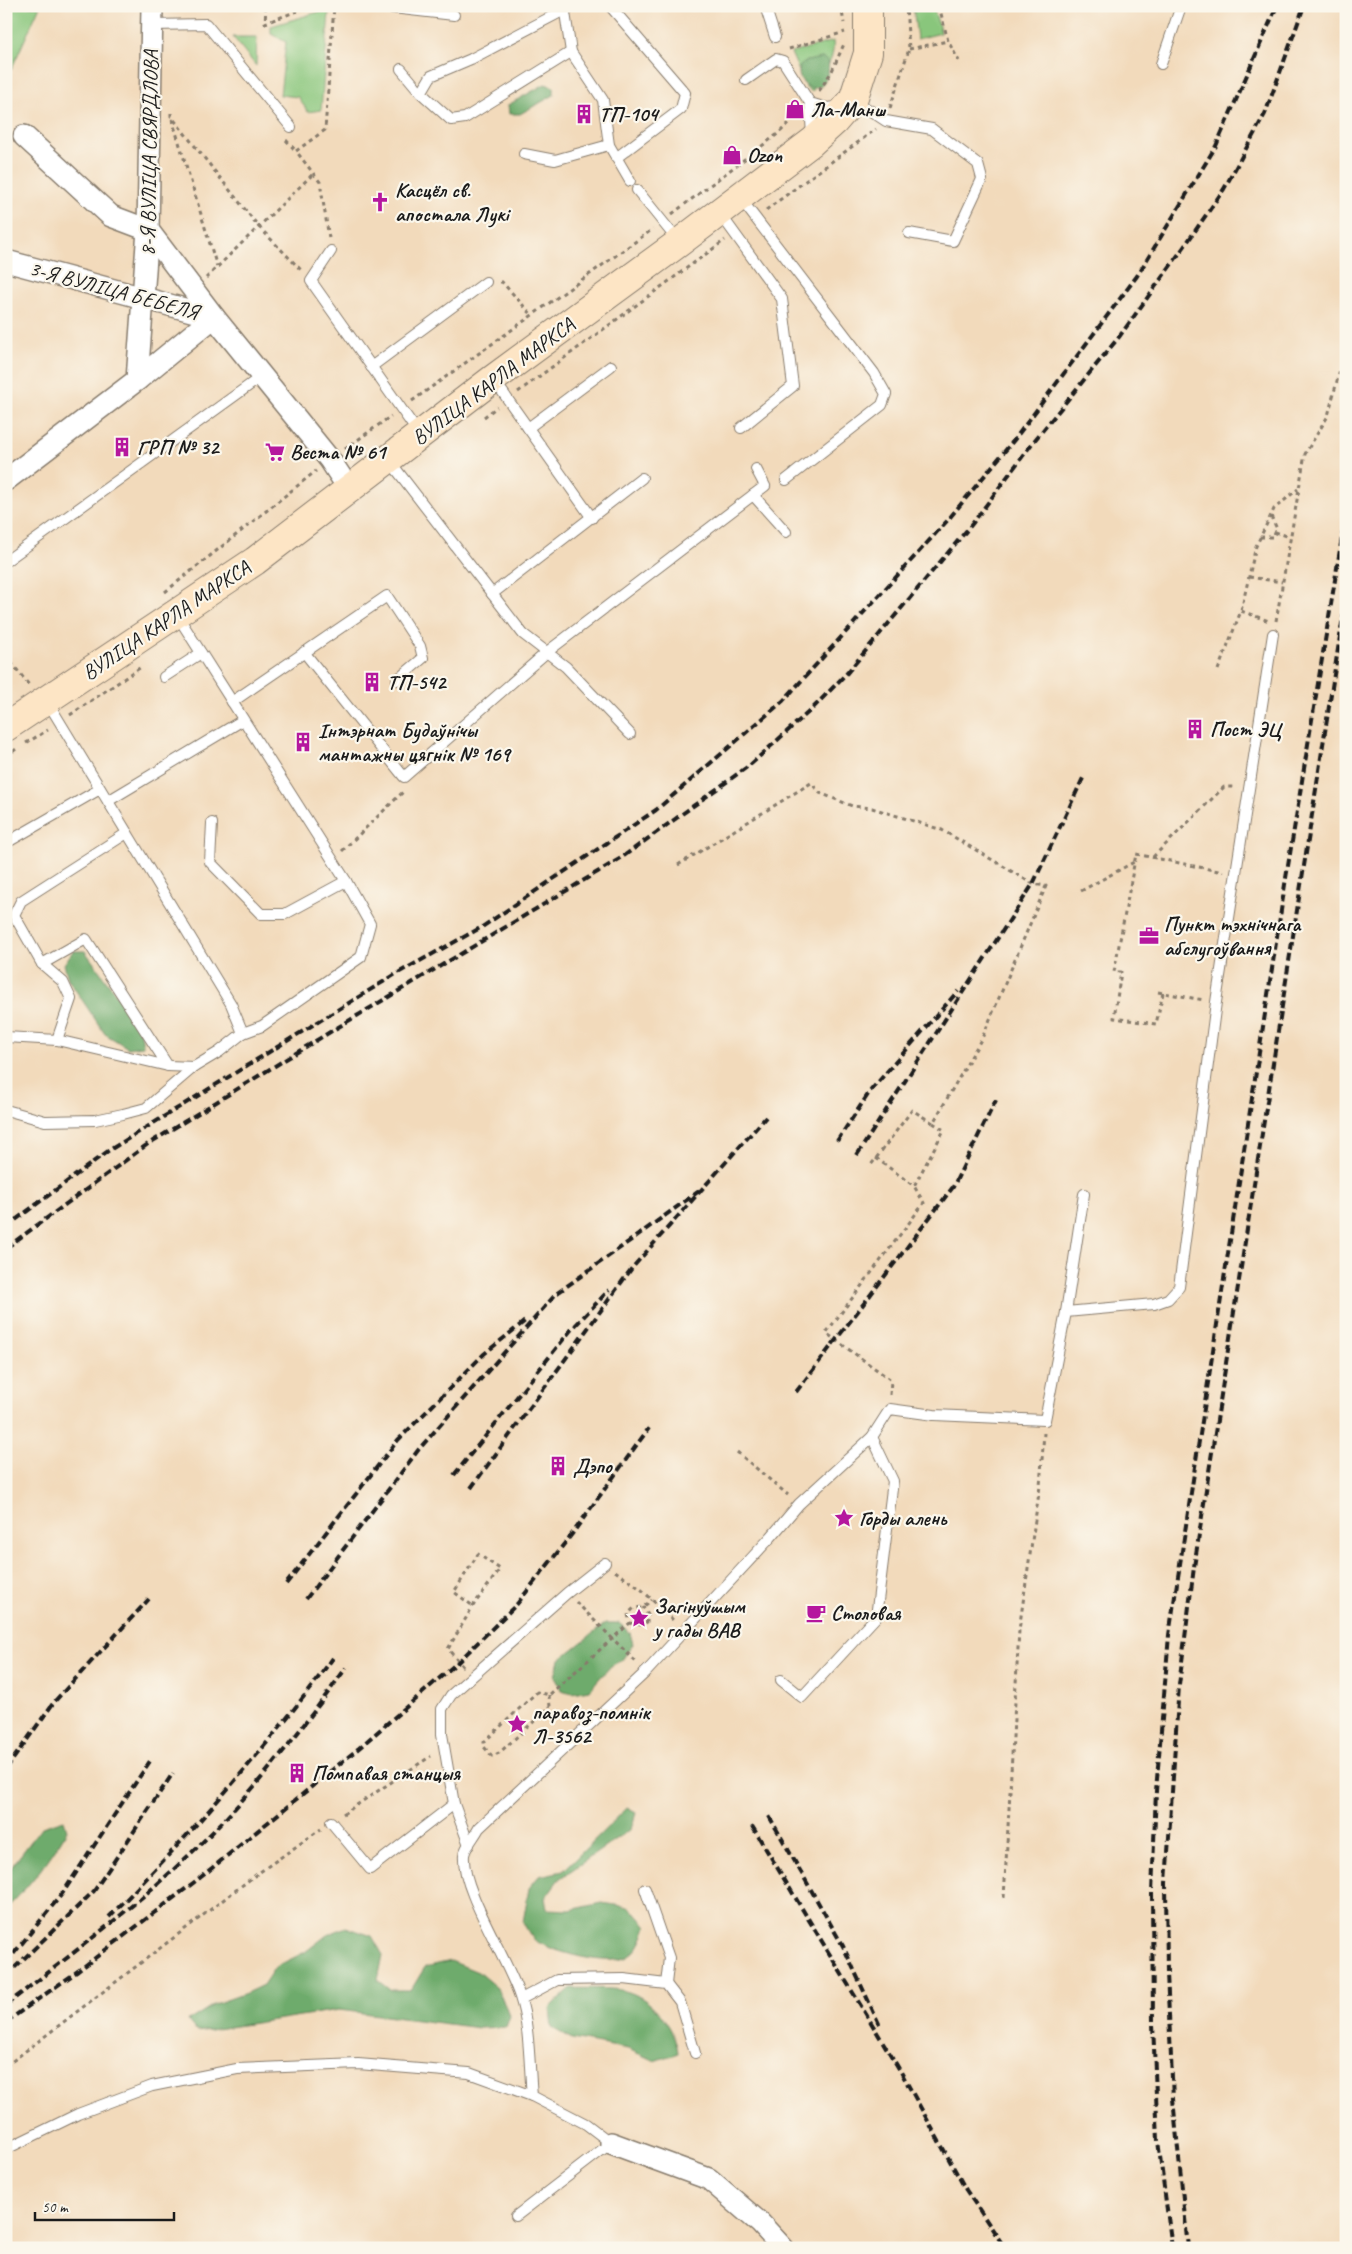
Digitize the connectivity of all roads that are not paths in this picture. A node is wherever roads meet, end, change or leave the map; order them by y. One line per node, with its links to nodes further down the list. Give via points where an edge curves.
1 (375, 6): 7 (lane)
2 (610, 6): 23 (lane, via 684,93 681,109)
3 (765, 6): 10 (lane)
4 (868, 6): 16 (main road, ВУЛІЦА КАРЛА МАРКСА, via 868,52)
5 (1181, 6): 12 (lane)
6 (567, 7): 11 (lane); 15 (lane, via 471,59 431,76)
7 (402, 8): 8 (lane)
8 (454, 15)
9 (152, 16): 18 (lane, via 206,24); 27 (street, 8-Я ВУЛІЦА СВЯРДЛОВА)
10 (775, 37)
11 (571, 52): 15 (lane, via 465,118 451,120); 21 (lane, via 603,100)
12 (1161, 64)
13 (401, 69): 15 (lane)
14 (746, 80): 17 (lane, via 776,59 784,61)
15 (421, 93)
16 (850, 102): 17 (lane, via 827,108); 20 (main road, ВУЛІЦА КАРЛА МАРКСА); 28 (lane, via 886,121 932,129 978,164 982,179 953,241)
17 (810, 103): 20 (lane)
18 (291, 127)
19 (24, 136): 27 (street, via 111,216)
20 (812, 142): 26 (main road, ВУЛІЦА КАРЛА МАРКСА)
21 (609, 145): 22 (lane, via 555,160); 23 (lane)
22 (524, 154)
23 (616, 158): 24 (lane)
24 (630, 181)
25 (636, 190): 29 (lane)
26 (730, 205): 29 (main road, ВУЛІЦА КАРЛА МАРКСА); 41 (lane, via 782,299 793,386); 47 (lane, via 868,366 886,394 882,405)
27 (148, 230): 33 (street, 8-Я ВУЛІЦА СВЯРДЛОВА); 34 (street)
28 (909, 233)
29 (680, 242): 38 (main road, ВУЛІЦА КАРЛА МАРКСА)
30 (331, 251): 36 (lane, via 311,281)
31 (6, 261): 33 (street, 3-Я ВУЛІЦА БЕБЕЛЯ)
32 (486, 282): 36 (lane)
33 (144, 299): 34 (street, 3-Я ВУЛІЦА БЕБЕЛЯ); 39 (street, 8-Я ВУЛІЦА СВЯРДЛОВА)
34 (214, 317): 37 (street, 3-Я ВУЛІЦА БЕБЕЛЯ); 39 (street)
35 (611, 366): 40 (lane)
36 (371, 367): 42 (lane)
37 (262, 376): 48 (street, 3-Я ВУЛІЦА БЕБЕЛЯ, via 330,460); 52 (lane)
38 (493, 379): 40 (lane); 42 (main road, ВУЛІЦА КАРЛА МАРКСА)
39 (137, 380): 46 (street)
40 (528, 428): 50 (lane)
41 (741, 428)
42 (419, 435): 43 (main road, ВУЛІЦА КАРЛА МАРКСА)
43 (389, 459): 48 (main road, ВУЛІЦА КАРЛА МАРКСА); 53 (lane)
44 (756, 469): 49 (lane, via 765,486)
45 (642, 478): 50 (lane)
46 (6, 480)
47 (786, 480)
48 (349, 489): 54 (main road, ВУЛІЦА КАРЛА МАРКСА, via 255,560)
49 (753, 495): 51 (lane); 57 (lane)
50 (592, 518): 53 (lane)
51 (786, 532)
52 (6, 561)
53 (492, 594): 57 (lane, via 523,634)
54 (170, 604): 58 (lane); 61 (main road, ВУЛІЦА КАРЛА МАРКСА)
55 (1274, 629): 80 (lane, via 1216,1002 1179,1287 1168,1299 1154,1304)
56 (304, 652): 57 (lane, via 404,777); 60 (lane, via 387,596 420,646 424,658); 62 (lane)
57 (547, 652): 65 (lane, via 566,667)
58 (201, 653): 59 (lane); 62 (lane)
59 (164, 676)
60 (397, 680)
61 (39, 695): 64 (main road, ВУЛІЦА КАРЛА МАРКСА); 66 (lane)
62 (232, 702): 63 (lane)
63 (243, 720): 67 (lane); 71 (lane)
64 (6, 727)
65 (630, 734)
66 (100, 788): 67 (lane); 70 (lane)
67 (108, 802): 69 (lane)
68 (212, 823): 71 (lane, via 210,862 262,914 285,914)
69 (127, 833): 72 (lane, via 21,901 14,915); 73 (lane, via 231,1004)
70 (6, 843)
71 (346, 881): 73 (lane, via 370,924 362,957 262,1026)
72 (42, 964): 75 (lane, via 63,982 71,999); 76 (lane, via 86,940)
73 (242, 1033): 77 (lane)
74 (6, 1037): 75 (lane)
75 (57, 1040): 76 (lane)
76 (168, 1066): 77 (lane)
77 (194, 1067): 78 (lane, via 146,1108 123,1114 95,1120 45,1121)
78 (6, 1110)
79 (1084, 1194): 80 (lane)
80 (1066, 1312): 81 (lane, via 1045,1420 934,1415 890,1409)
81 (872, 1437): 83 (lane, via 893,1482 876,1617 802,1697); 86 (lane, via 798,1504 647,1671 479,1828)
82 (605, 1564): 84 (lane, via 472,1676 451,1695 442,1709 444,1747)
83 (781, 1680)
84 (454, 1804): 85 (lane, via 370,1869); 86 (lane)
85 (330, 1822)
86 (469, 1845): 89 (lane, via 464,1854 467,1882 511,1971)
87 (645, 1889): 88 (lane, via 669,1958)
88 (666, 1984): 89 (lane, via 624,1979 557,1980); 90 (lane, via 680,2002)
89 (521, 1999): 91 (lane)
90 (695, 2053)
91 (532, 2096): 92 (lane, via 586,2124); 93 (lane, via 470,2073 358,2064 237,2069 152,2086 78,2114)
92 (611, 2143): 94 (lane); 95 (street, via 710,2179)
93 (6, 2149)
94 (516, 2216)
95 (783, 2248)

